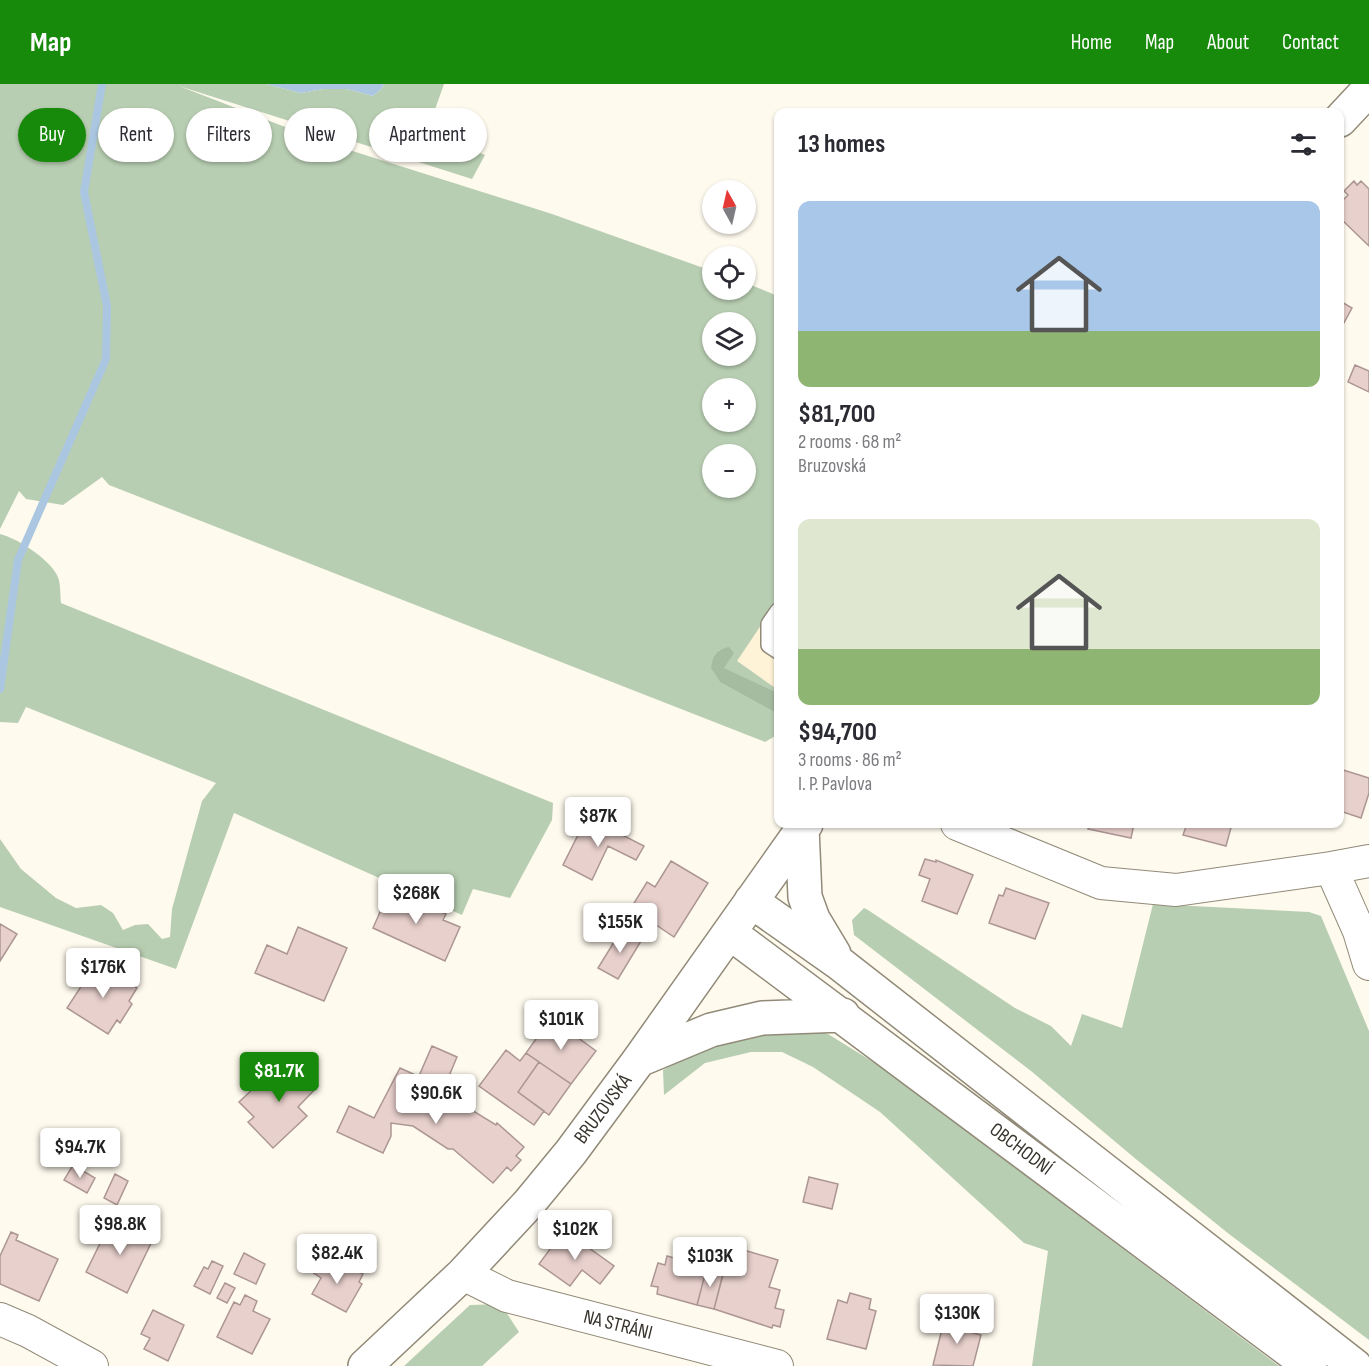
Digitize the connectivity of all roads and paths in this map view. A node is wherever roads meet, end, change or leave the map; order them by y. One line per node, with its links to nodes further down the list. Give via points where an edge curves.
1 (1369, 89): 2 (main road)
2 (1344, 116)
3 (774, 617): 4 (lane, via 769,624 769,645)
4 (774, 648)
5 (803, 828): 10 (main road, BRUZOVSKÁ)
6 (804, 828): 13 (main road, OBCHODNÍ, via 805,897)
7 (967, 828): 9 (street, via 1101,884 1176,890)
8 (1369, 861): 9 (street)
9 (1330, 868): 11 (street)
10 (751, 901): 12 (main road, BRUZOVSKÁ); 13 (main road, OBCHODNÍ)
11 (1364, 932): 14 (street)
12 (730, 933): 15 (main road, OBCHODNÍ); 16 (main road, BRUZOVSKÁ)
13 (839, 963): 23 (main road, OBCHODNÍ)
14 (1369, 964)
15 (843, 1015): 16 (main road, via 762,1018 711,1030); 22 (main road, OBCHODNÍ)
16 (639, 1060): 17 (main road, BRUZOVSKÁ, via 571,1152)
17 (463, 1274): 20 (main road, BRUZOVSKÁ); 21 (street, NA STRÁNI, via 507,1296)
18 (0, 1319): 19 (street)
19 (93, 1366)
20 (365, 1366)
21 (777, 1366)
22 (1310, 1366)
23 (1355, 1366)

